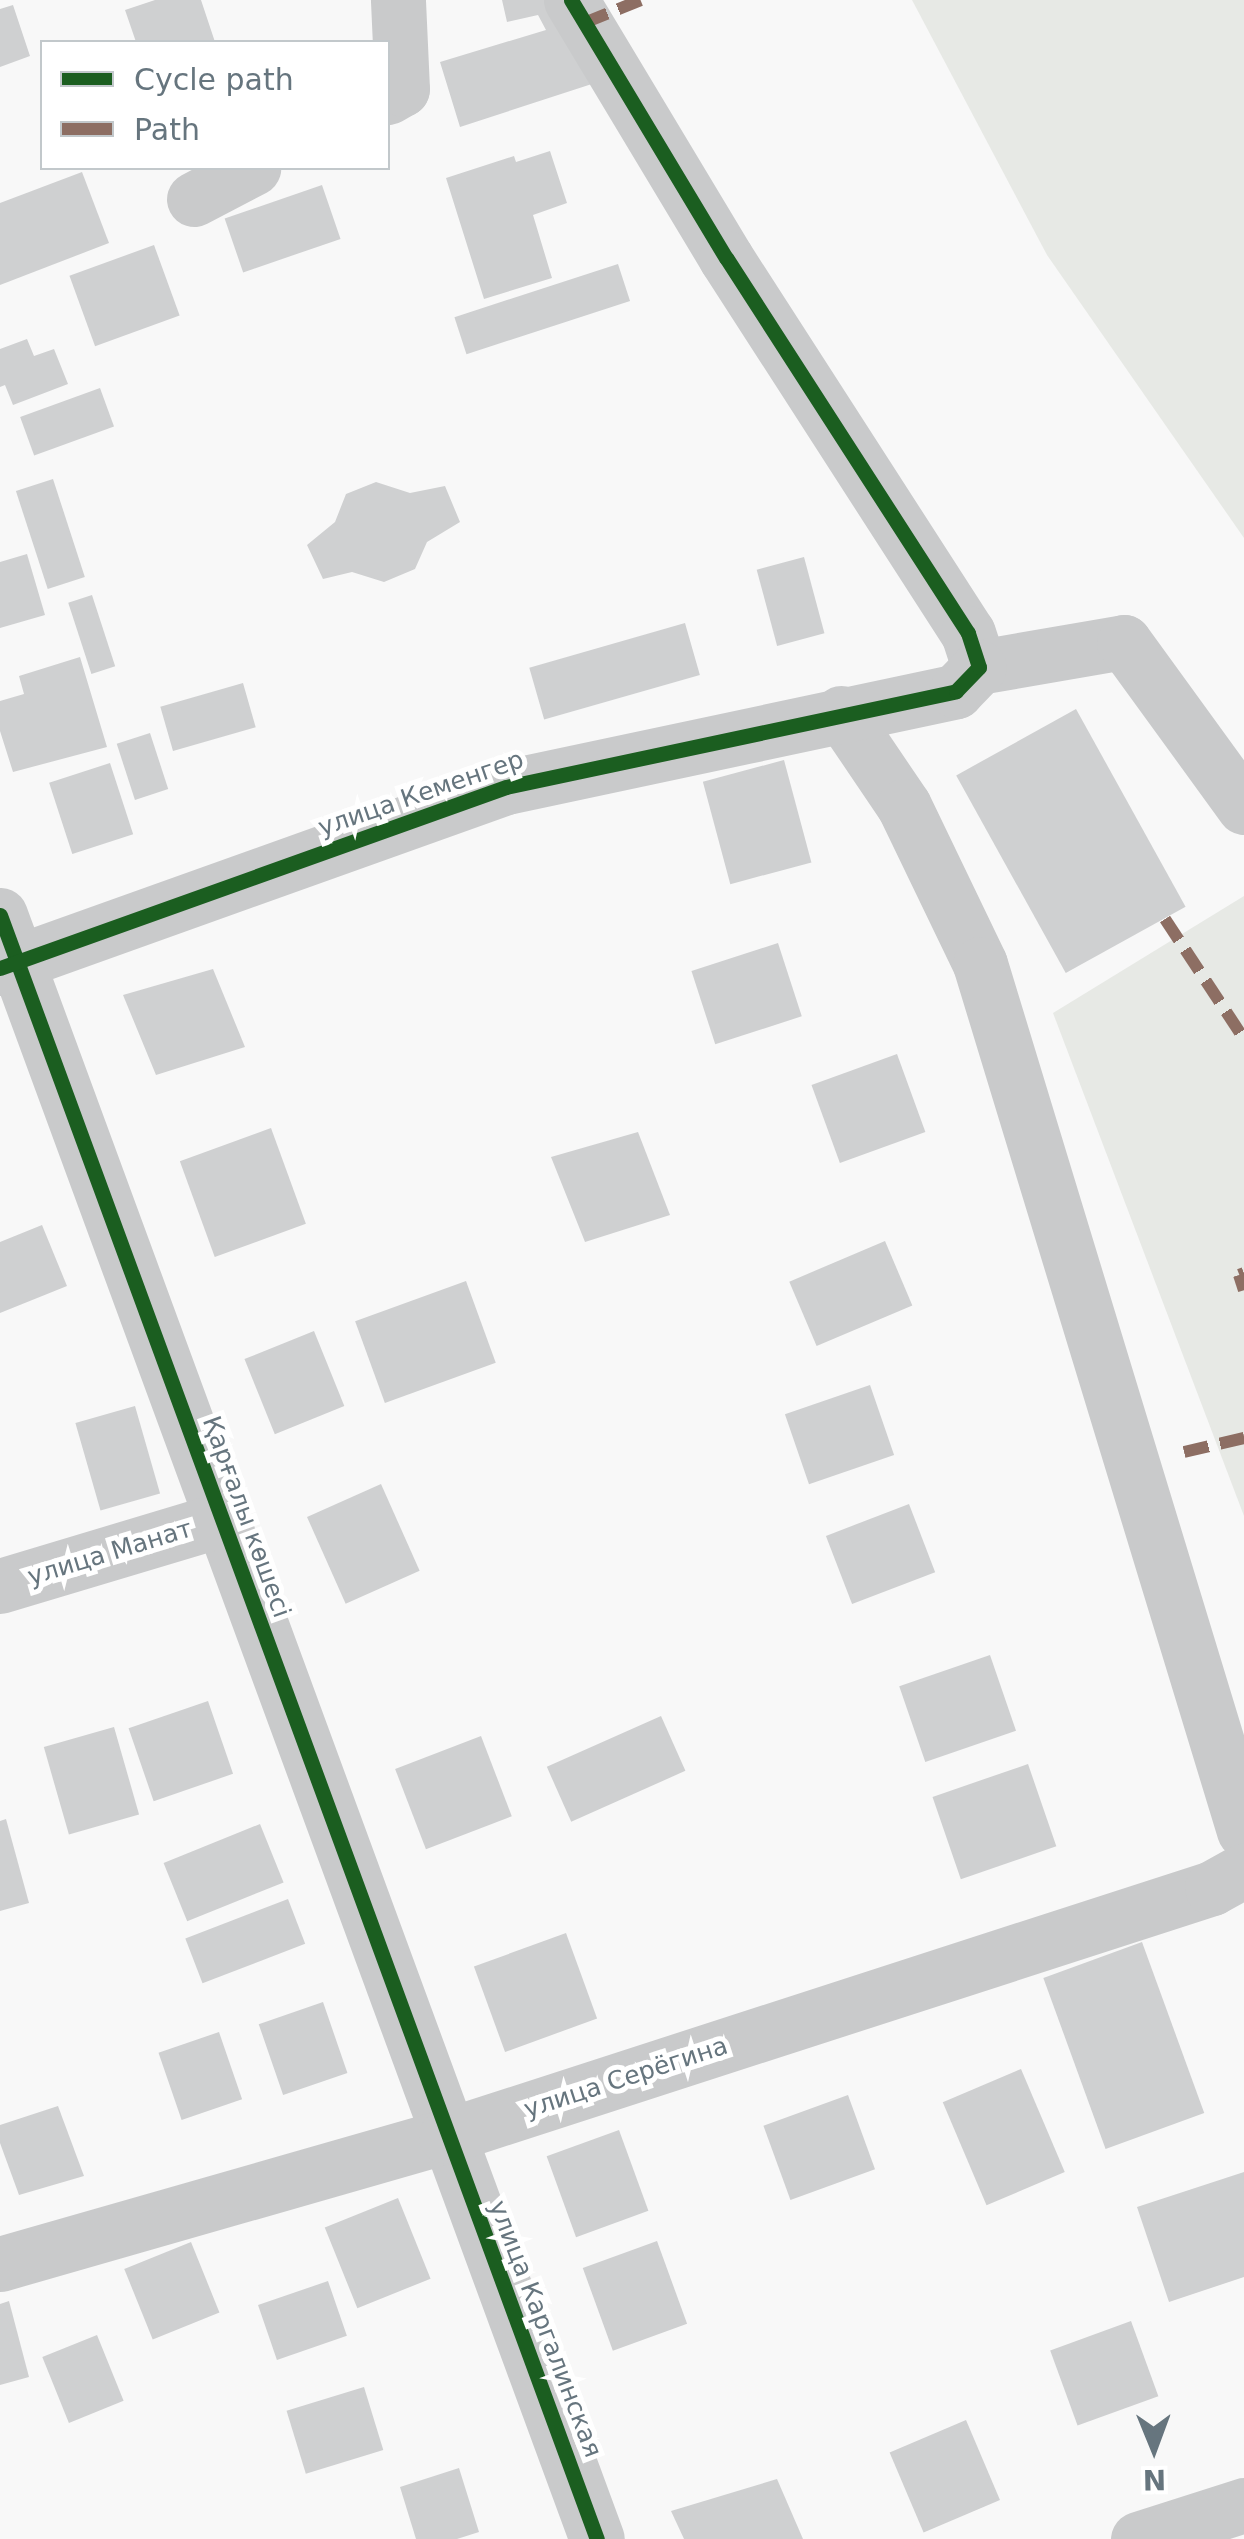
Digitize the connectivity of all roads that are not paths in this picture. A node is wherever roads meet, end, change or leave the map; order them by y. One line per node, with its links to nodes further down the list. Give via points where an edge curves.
1 (398, 0): 3 (street, via 402,89)
2 (571, 0): 6 (street, via 726,258 968,633)
3 (390, 95)
4 (249, 170): 5 (street)
5 (194, 199)
6 (979, 668): 7 (street, улица Кеменгер, via 956,690); 8 (street, via 1124,642)
7 (842, 713): 9 (street, улица Кеменгер, via 506,787); 12 (street, via 904,806 980,964)
8 (1244, 807)
9 (5, 949): 10 (street, Қарғалы көшесі)
10 (220, 1520): 11 (street, улица Манат); 14 (street, Қарғалы көшесі)
11 (0, 1586)
12 (1244, 1831)
13 (1244, 1870): 14 (street, улица Серёгина, via 1212,1888)
14 (446, 2136): 15 (street, улица Серёгина); 17 (street, улица Каргалинская)
15 (0, 2264)
16 (1244, 2505): 18 (street)
17 (597, 2539)
18 (1138, 2539)

